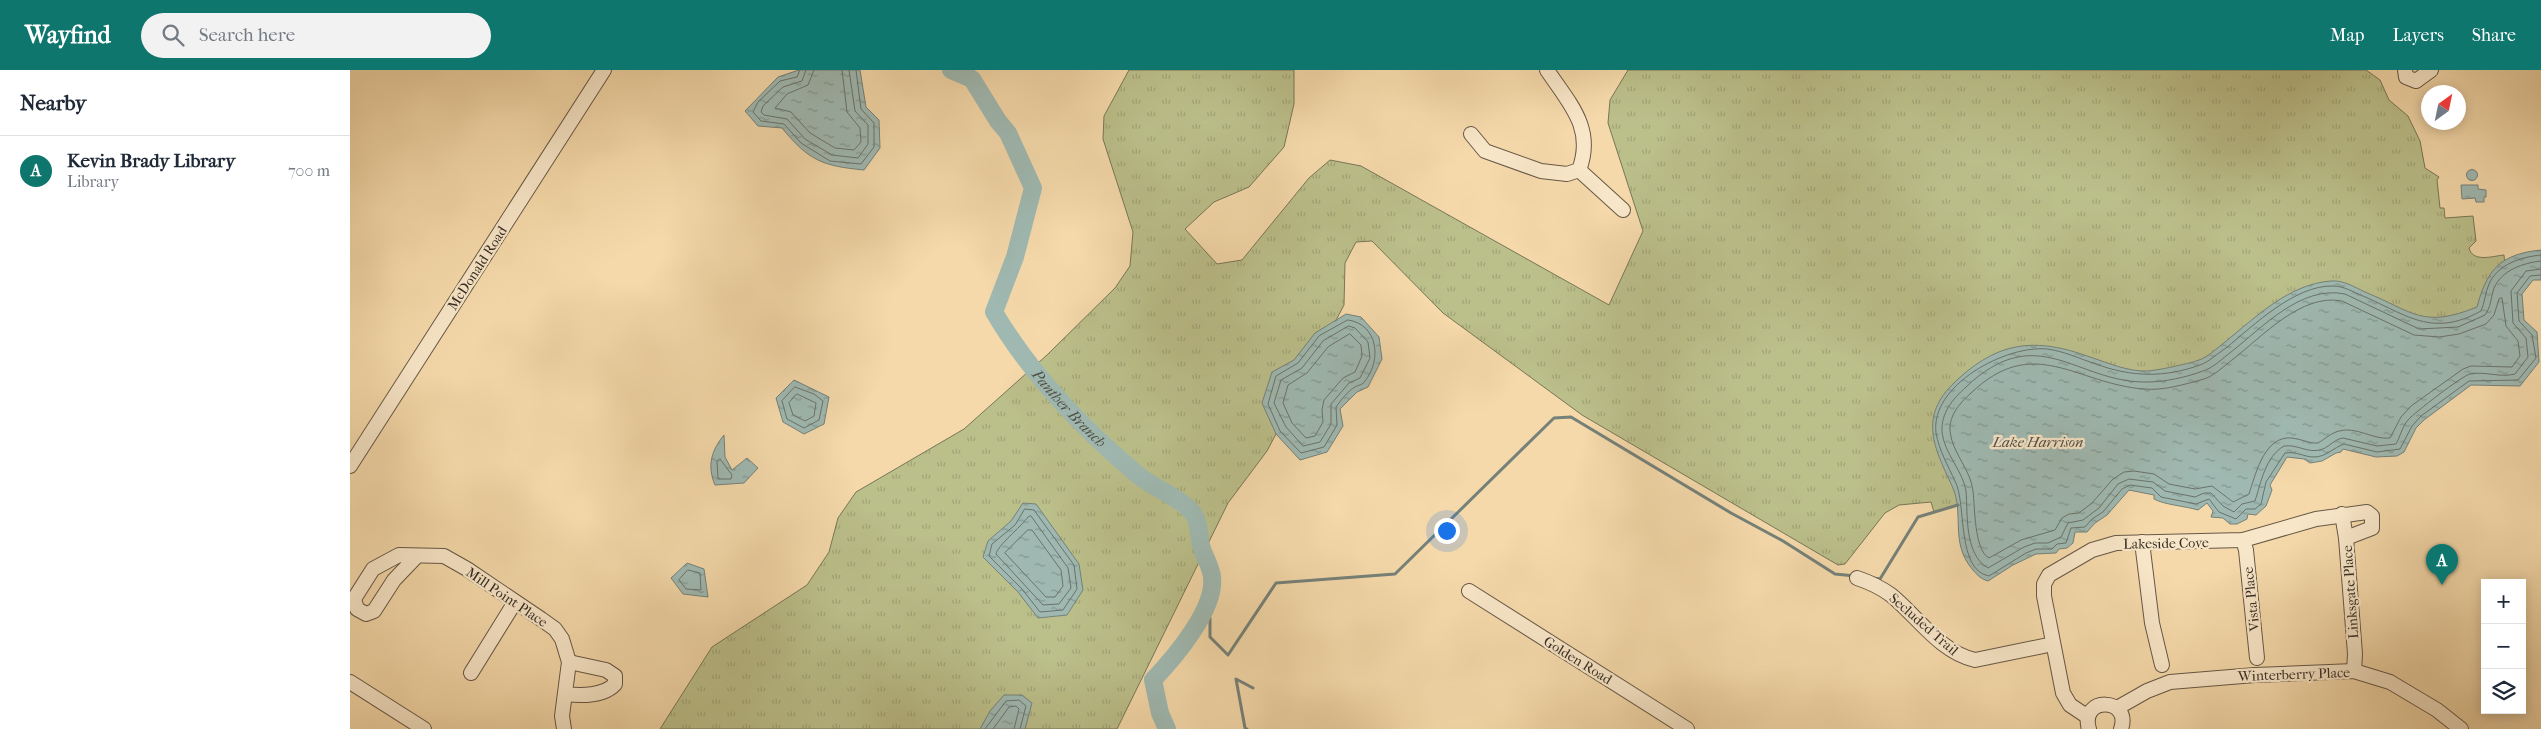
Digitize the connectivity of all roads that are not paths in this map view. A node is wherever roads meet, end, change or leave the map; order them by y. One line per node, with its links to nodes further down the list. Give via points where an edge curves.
1 (604, 70): 8 (street, McDonald Road)
2 (1547, 70): 6 (street, via 1578,115 1584,134 1584,156)
3 (2405, 70): 4 (street, via 2406,77 2416,81)
4 (2431, 70)
5 (1471, 134): 6 (street, via 1485,151 1541,171 1567,174)
6 (1579, 170): 7 (street)
7 (1623, 210)
8 (350, 466)
9 (2342, 514): 10 (street, Linksgate Place); 10 (street, Lakeside Cove, via 2367,512 2372,516 2372,528); 11 (street, Lakeside Cove)
10 (2346, 538): 21 (street, Linksgate Place)
11 (2243, 540): 12 (street, Lakeside Cove); 18 (street, Vista Place)
12 (2142, 542): 17 (street, Lakeside Cove, via 2092,550 2049,575 2044,584 2044,596); 20 (street, via 2152,623)
13 (417, 556): 13 (street, Mill Point Place, via 399,554 373,569 354,599 357,609 366,614 374,611 394,580); 16 (street, Mill Point Place, via 444,556)
14 (1856, 578): 17 (street, Secluded Trail, via 1891,595 1963,657 1975,660)
15 (1469, 591): 29 (street, Golden Road)
16 (515, 602): 19 (street, Mill Point Place, via 555,630 562,639); 22 (street)
17 (2054, 644): 26 (street, Lakeside Cove, via 2063,693 2070,705)
18 (2257, 658)
19 (569, 662): 24 (street, Mill Point Place); 24 (street, via 606,670 615,676 615,684 609,691)
20 (2162, 665)
21 (2354, 671): 25 (street, Winterberry Place, via 2170,682); 31 (street, Winterberry Place, via 2397,686)
22 (471, 673)
23 (350, 682): 27 (street)
24 (565, 694): 28 (street, Mill Point Place)
25 (2117, 708): 26 (street, Winterberry Place, via 2102,704 2096,706); 30 (street, via 2123,718)
26 (2089, 723)
27 (424, 729)
28 (564, 729)
29 (1687, 729)
30 (2121, 729)
31 (2461, 729)

